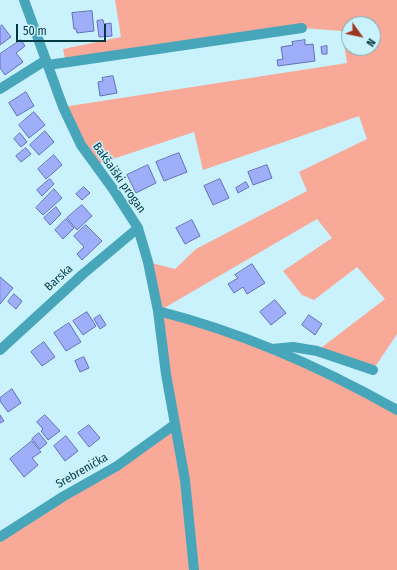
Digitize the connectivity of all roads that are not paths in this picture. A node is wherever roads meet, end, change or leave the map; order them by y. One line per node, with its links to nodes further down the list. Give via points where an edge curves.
1 (24, 0): 3 (street, Bakšaiški progan)
2 (302, 28): 3 (street)
3 (47, 62): 4 (street); 5 (street, Bakšaiški progan, via 63,107 81,145 113,188)
4 (0, 89)
5 (138, 228): 6 (street, Bakšaiški progan); 7 (street, Barska)
6 (158, 311): 8 (street, via 227,331); 11 (street, Bakšaiški progan)
7 (0, 350)
8 (270, 350): 9 (street, via 293,347 317,351); 10 (street, via 357,388)
9 (373, 370)
10 (397, 410)
11 (174, 425): 12 (street, Srebrenička, via 117,466); 13 (street, Bakšaiški progan, via 185,480)
12 (0, 537)
13 (194, 570)

